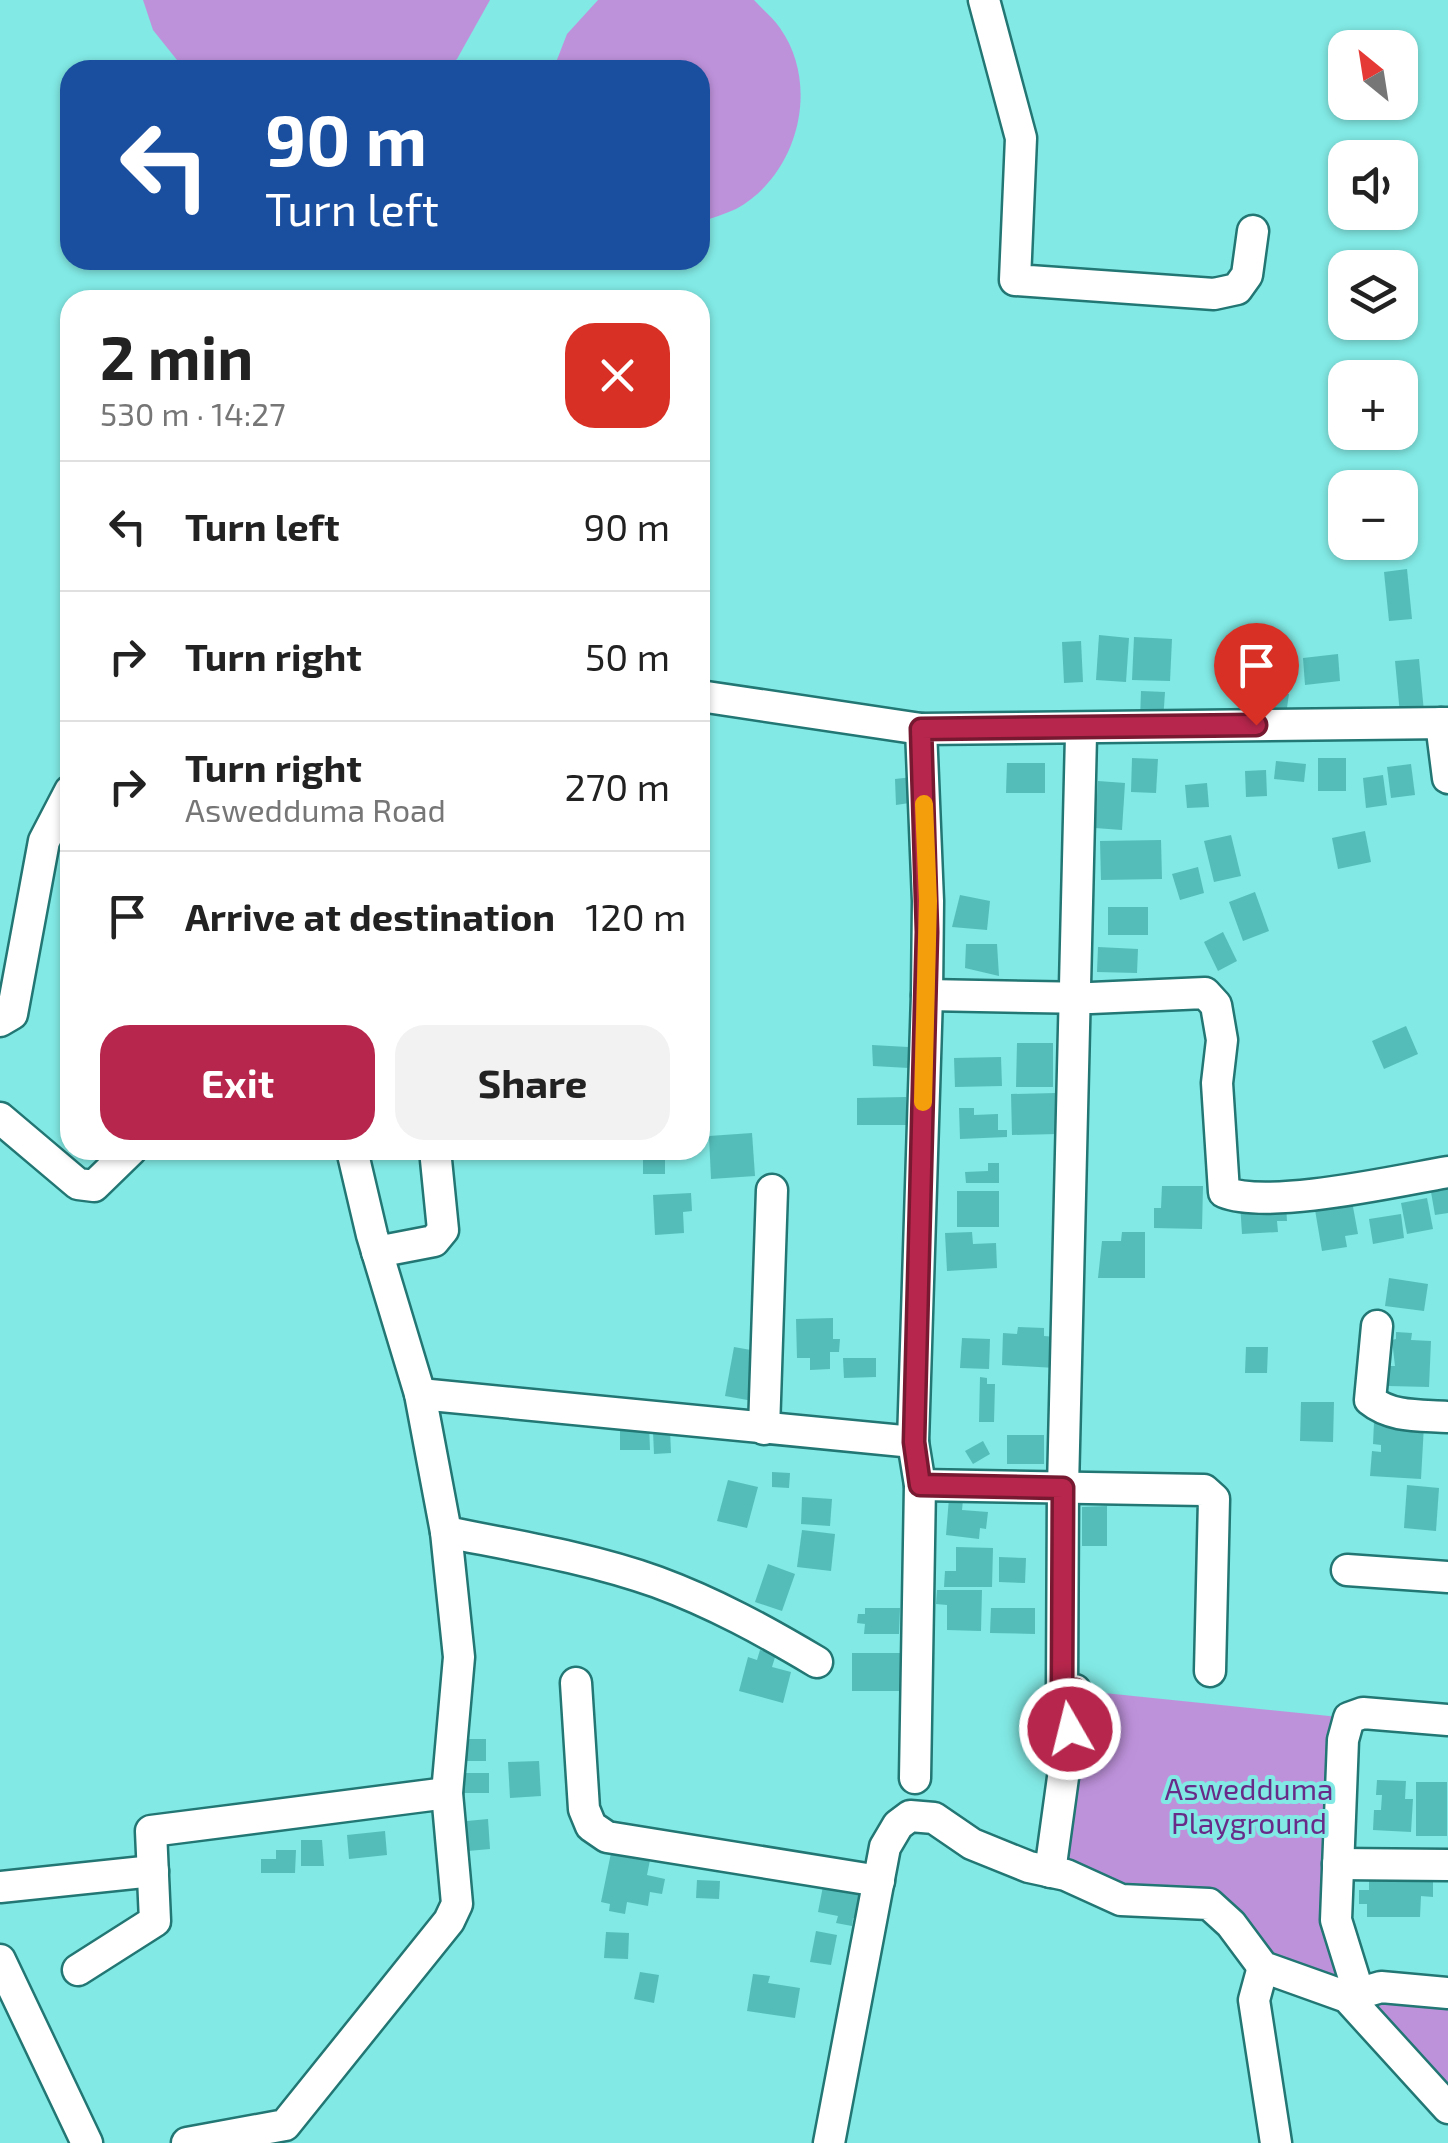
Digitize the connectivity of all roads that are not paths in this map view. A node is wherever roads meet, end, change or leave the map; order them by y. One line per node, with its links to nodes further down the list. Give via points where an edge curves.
1 (984, 0): 2 (street, via 1021,138 1015,280 1214,294 1237,289 1246,276)
2 (1253, 231)
3 (710, 697): 5 (street)
4 (1445, 723): 5 (street); 7 (street)
5 (921, 729): 9 (street)
6 (1081, 735): 10 (street)
7 (1448, 778)
8 (60, 810): 11 (street, via 44,841 12,1014)
9 (926, 995): 10 (street); 23 (street)
10 (1074, 998): 16 (street, via 1205,993 1216,1005 1224,1192 1254,1198 1329,1192); 25 (street)
11 (0, 1021)
12 (0, 1118): 13 (street, via 78,1184 94,1186)
13 (121, 1160)
14 (354, 1160): 18 (street)
15 (436, 1160): 18 (street, via 444,1230 434,1241)
16 (1448, 1172)
17 (772, 1190): 22 (street)
18 (377, 1252): 20 (street)
19 (1377, 1326): 21 (street, via 1370,1400 1394,1413)
20 (420, 1394): 22 (street); 26 (street)
21 (1448, 1417)
22 (764, 1429): 23 (street)
23 (914, 1442): 24 (street)
24 (920, 1485): 25 (street); 34 (street)
25 (1063, 1488): 31 (street, via 1204,1490 1214,1500); 39 (street, via 1062,1689 1075,1690)
26 (446, 1532): 30 (street, via 655,1582 745,1619); 35 (street, via 459,1656)
27 (1448, 1551): 29 (street)
28 (1347, 1570): 29 (street)
29 (1448, 1577)
30 (817, 1662)
31 (1210, 1671)
32 (576, 1683): 40 (street, via 584,1808 592,1826 608,1837)
33 (1448, 1720): 36 (street, via 1364,1713 1349,1718)
34 (915, 1778)
35 (447, 1792): 38 (street, via 151,1831); 49 (street, via 457,1904 449,1921 285,2125)
36 (1338, 1864): 37 (street); 46 (street, via 1336,1920)
37 (1448, 1865)
38 (153, 1871): 41 (street); 44 (street, via 155,1921)
39 (1050, 1872): 40 (street, via 972,1844 934,1818 910,1816 885,1847); 43 (street, via 1122,1900 1209,1904)
40 (879, 1881): 50 (street)
41 (0, 1887)
42 (0, 1960): 48 (street)
43 (1264, 1967): 46 (street); 51 (street, via 1254,2000)
44 (78, 1970)
45 (1448, 1993): 46 (street, via 1380,1987)
46 (1353, 1996): 47 (street)
47 (1448, 2108)
48 (87, 2143)
49 (187, 2143)
50 (829, 2143)
51 (1276, 2143)

